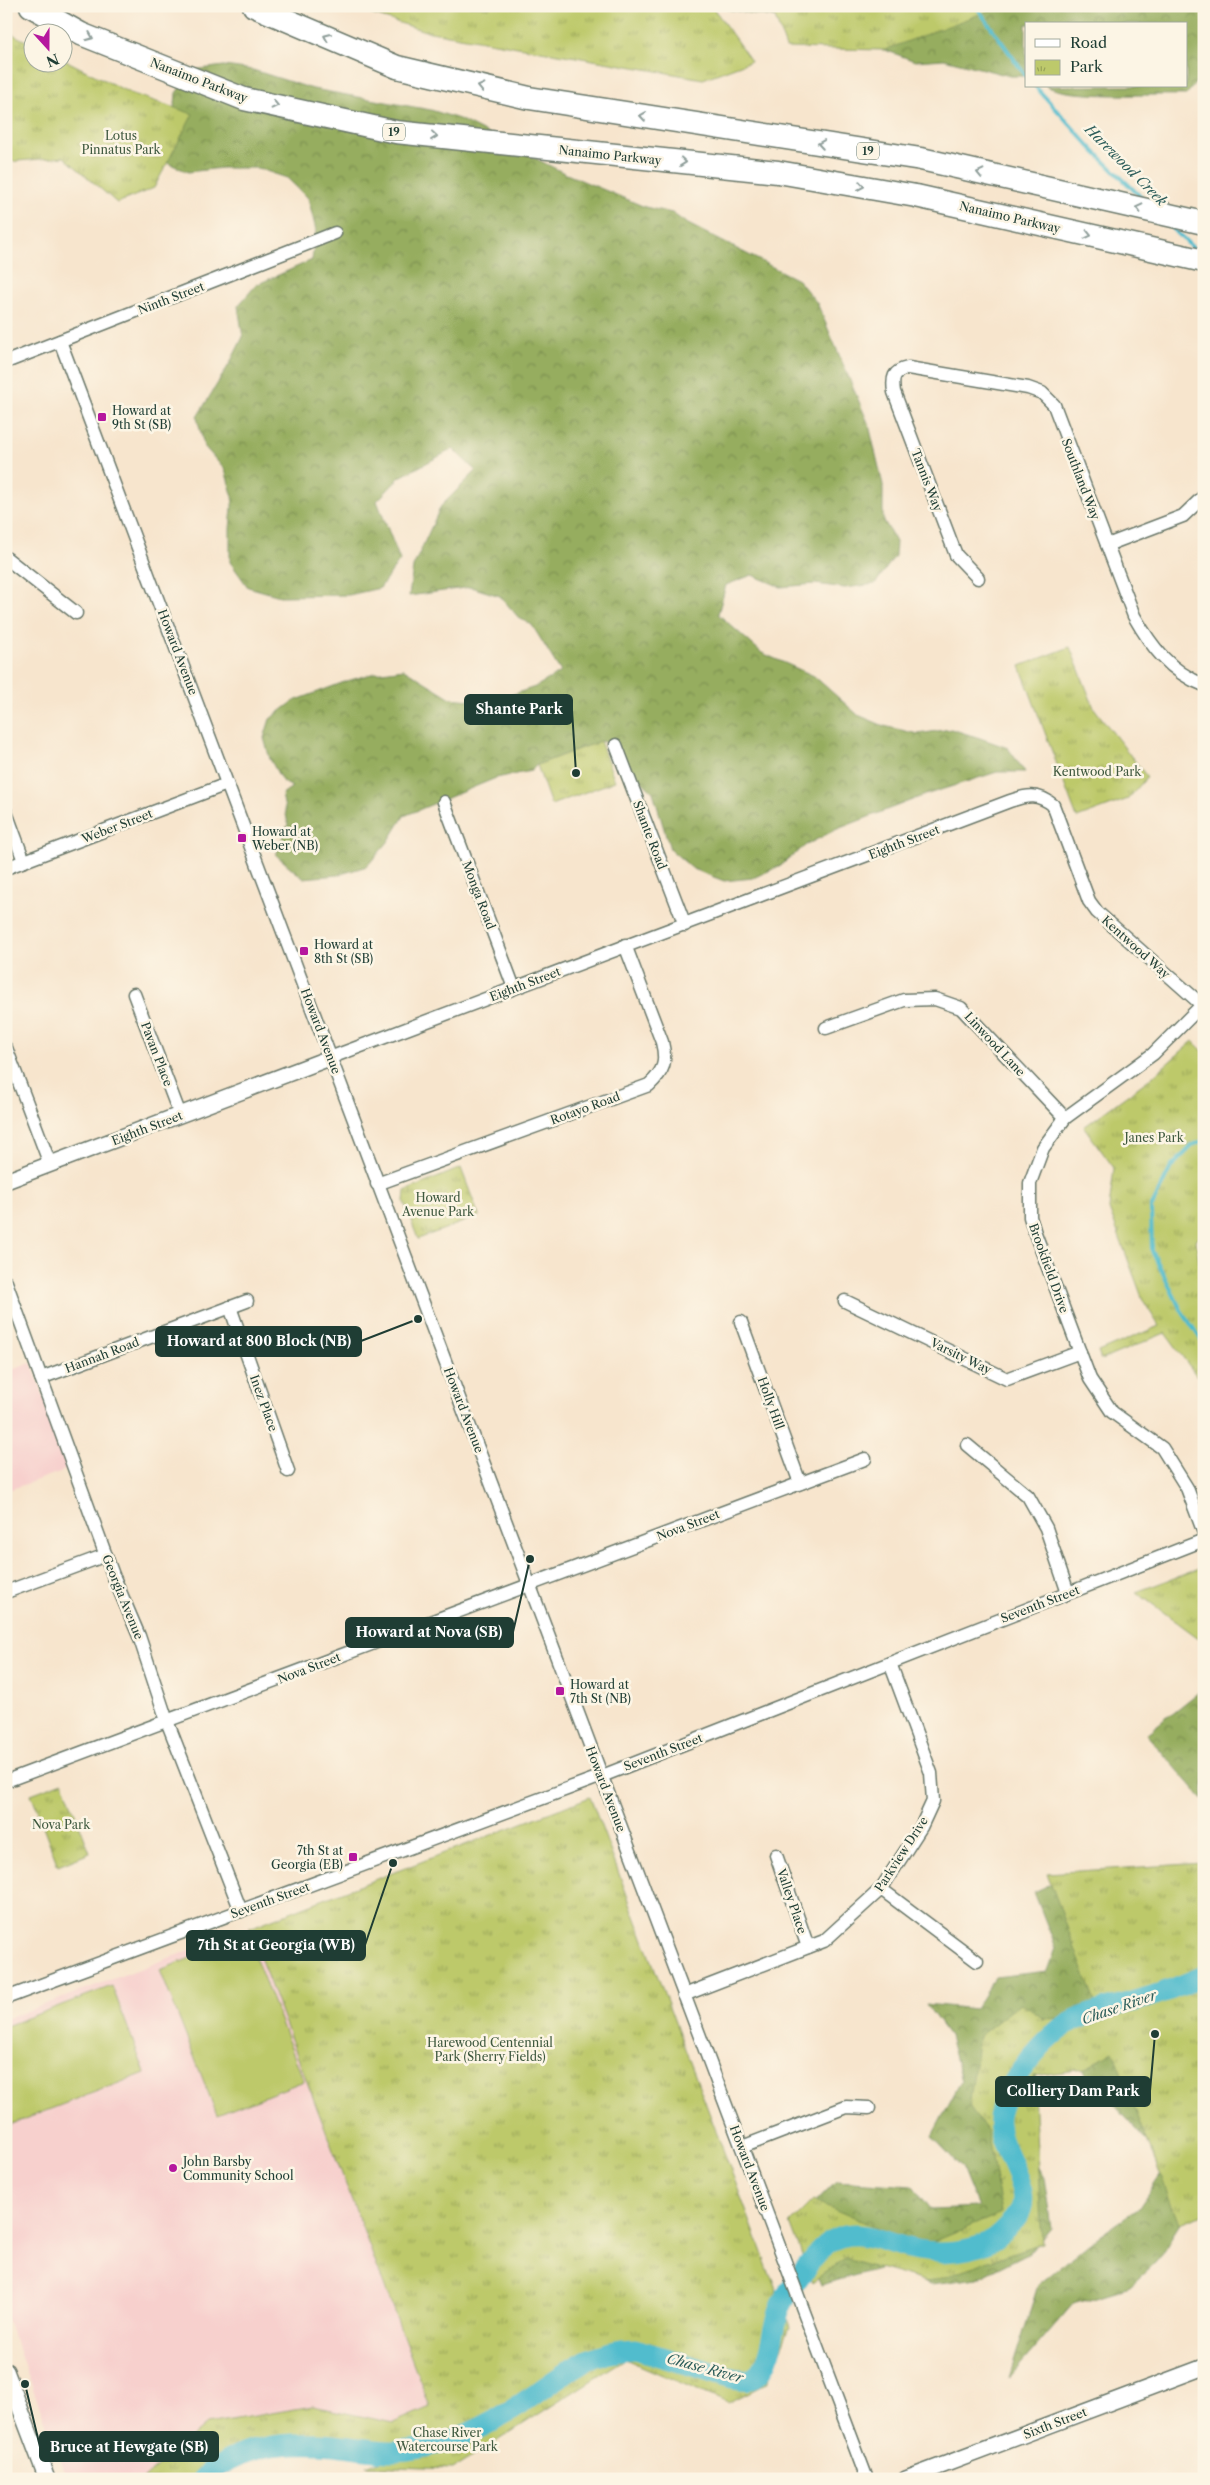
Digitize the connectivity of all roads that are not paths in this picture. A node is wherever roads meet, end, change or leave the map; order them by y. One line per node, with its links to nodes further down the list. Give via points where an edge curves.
1 (31, 6): 5 (highway, Nanaimo Parkway / 19, one-way to 5, via 81,34 244,99 396,132 778,172 916,196)
2 (254, 6): 3 (highway, 19, one-way to 2, via 921,159 528,98 397,67)
3 (1204, 222)
4 (335, 233): 6 (street, Ninth Street)
5 (1204, 261)
6 (60, 341): 7 (street, Ninth Street); 16 (street, Howard Avenue)
7 (6, 362)
8 (894, 374): 10 (street, Southland Way, via 908,368 1042,392 1054,405); 12 (street, Tannis Way, via 894,392 956,555)
9 (1204, 496): 10 (street, via 1182,516)
10 (1106, 545): 14 (street, Southland Way, via 1146,638 1163,660)
11 (6, 558): 13 (street)
12 (978, 578)
13 (76, 613)
14 (1204, 685)
15 (616, 745): 22 (street, Shante Road)
16 (227, 784): 20 (street, Weber Street); 29 (street, Howard Avenue)
17 (1045, 799): 22 (street, Eighth Street, via 1035,795 1023,796); 26 (street, Kentwood Way, via 1053,805 1089,900 1098,912)
18 (444, 802): 24 (street, Monga Road)
19 (6, 812): 20 (street)
20 (24, 861): 21 (street, Weber Street)
21 (6, 868)
22 (685, 925): 23 (street, Eighth Street)
23 (625, 945): 24 (street, Eighth Street); 34 (street, Rotayo Road, via 662,1042 666,1057 660,1075 649,1085)
24 (514, 988): 29 (street, Eighth Street)
25 (134, 994): 30 (street, Pavan Place)
26 (1203, 1004): 31 (street, Brookfield Drive, via 1153,1054)
27 (826, 1028): 31 (street, Linwood Lane, via 904,1000 935,999 961,1008)
28 (6, 1048): 32 (street)
29 (332, 1058): 30 (street, Eighth Street); 34 (street, Howard Avenue)
30 (180, 1115): 32 (street, Eighth Street)
31 (1065, 1118): 40 (street, Brookfield Drive, via 1043,1148 1030,1183 1030,1217)
32 (50, 1164): 33 (street, Eighth Street)
33 (6, 1181)
34 (378, 1184): 49 (street, Howard Avenue)
35 (6, 1282): 41 (street, Georgia Avenue)
36 (247, 1301): 38 (street, Hannah Road)
37 (845, 1301): 40 (street, Varsity Way, via 1007,1378)
38 (230, 1307): 41 (street, Hannah Road); 44 (street, Inez Place)
39 (741, 1322): 45 (street, Holly Hill)
40 (1080, 1352): 46 (street, Brookfield Drive, via 1090,1379 1112,1412 1162,1448 1187,1488)
41 (41, 1378): 48 (street, Georgia Avenue)
42 (967, 1446): 51 (street, via 1028,1496 1046,1528)
43 (865, 1459): 45 (street, Nova Street)
44 (288, 1471)
45 (800, 1483): 49 (street, Nova Street)
46 (1204, 1533)
47 (1204, 1540): 51 (street, Seventh Street)
48 (106, 1555): 50 (street); 53 (street, Georgia Avenue, via 139,1636)
49 (530, 1585): 53 (street, Nova Street); 54 (street, Howard Avenue)
50 (6, 1592)
51 (1068, 1593): 52 (street, Seventh Street)
52 (890, 1663): 54 (street, Seventh Street); 57 (street, Parkview Drive, via 931,1773 933,1801 921,1827)
53 (167, 1721): 55 (street, Nova Street); 58 (street, Georgia Avenue)
54 (602, 1776): 58 (street, Seventh Street); 61 (street, Howard Avenue)
55 (6, 1781)
56 (776, 1855): 59 (street, Valley Place)
57 (881, 1889): 59 (street, Parkview Drive, via 824,1941); 60 (street)
58 (241, 1911): 62 (street, Seventh Street)
59 (808, 1947): 61 (street, Parkview Drive)
60 (977, 1961)
61 (684, 1994): 64 (street, Howard Avenue)
62 (6, 1998)
63 (869, 2108): 64 (street, via 846,2107)
64 (742, 2146): 69 (street, Howard Avenue)
65 (1204, 2367): 70 (street, Sixth Street)
66 (6, 2371): 67 (street)
67 (11, 2400): 68 (street)
68 (47, 2479)
69 (867, 2479)
70 (906, 2479)

